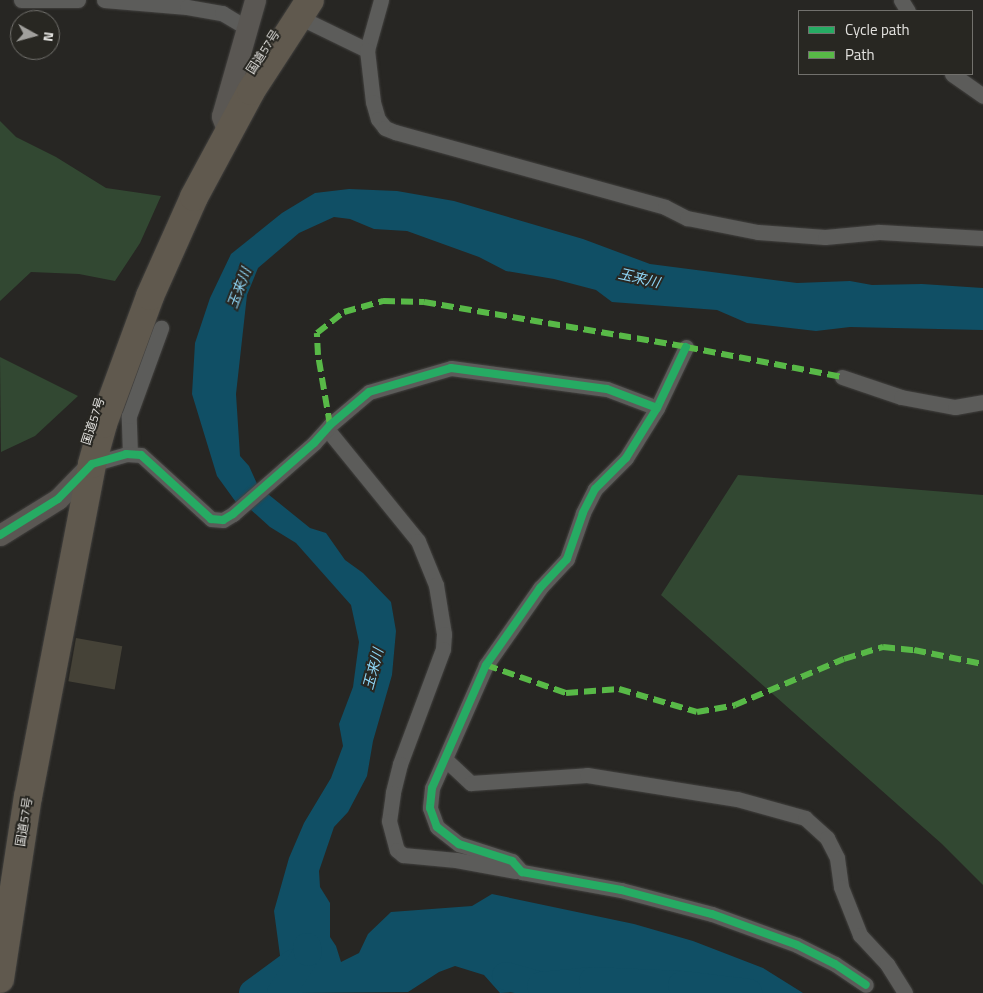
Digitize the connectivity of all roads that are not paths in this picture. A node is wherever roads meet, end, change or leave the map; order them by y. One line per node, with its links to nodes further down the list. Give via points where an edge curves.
1 (21, 0): 2 (street)
2 (78, 0)
3 (104, 0): 7 (street, via 222,13)
4 (255, 0): 7 (street)
5 (381, 0): 8 (street)
6 (305, 8): 8 (street); 11 (highway, 国道57号, via 251,90)
7 (247, 28): 11 (street, via 222,116)
8 (367, 50): 12 (street, via 378,120 395,132 665,207 687,218 758,232 825,238 879,232)
9 (953, 75): 10 (street)
10 (983, 96)
11 (228, 132): 20 (highway, 国道57号, via 194,197 150,296 103,424)
12 (983, 238)
13 (160, 328): 19 (street, via 129,416)
14 (686, 347): 17 (street)
15 (842, 377): 16 (street, via 901,397 956,407)
16 (983, 402)
17 (657, 408): 18 (street, via 607,389 451,368 369,392); 22 (street, via 626,458 594,489 567,559 540,588 486,665)
18 (327, 429): 19 (street, via 223,520 212,519 141,455); 23 (street, via 418,541 436,585 444,634 443,649 392,793 389,821 397,850 403,855 456,860)
19 (130, 454): 20 (street)
20 (92, 464): 21 (street, via 58,499); 24 (highway, 国道57号, via 28,797)
21 (0, 535)
22 (446, 760): 23 (street, via 432,788 430,808 437,828 459,844 512,861); 26 (street, via 471,783 587,775 737,799 805,818 827,838 837,858 841,887 860,935 887,964)
23 (522, 872): 25 (street, via 621,890 712,914 797,945 835,964)
24 (0, 979)
25 (866, 985)
26 (905, 993)

